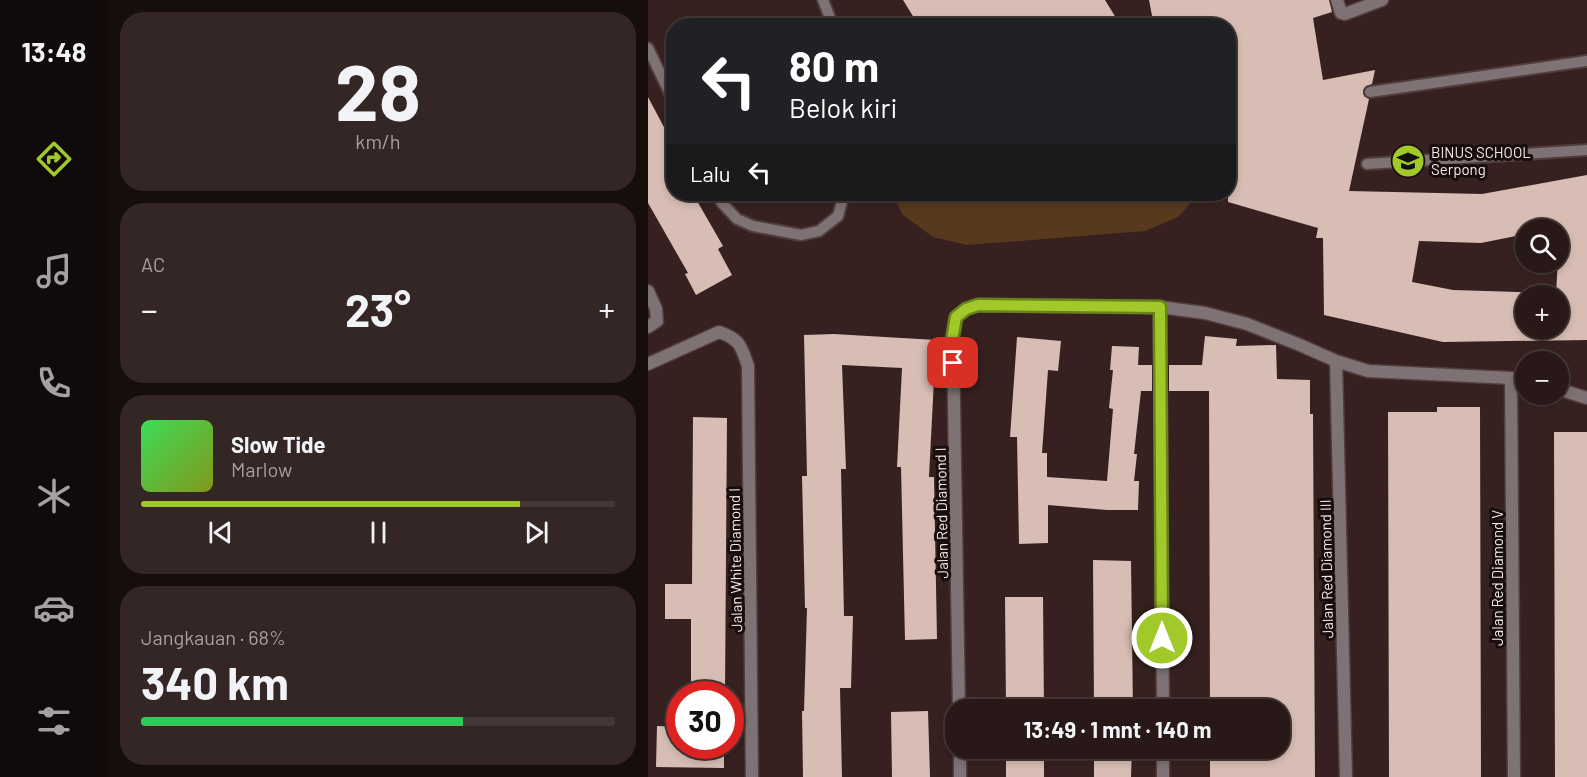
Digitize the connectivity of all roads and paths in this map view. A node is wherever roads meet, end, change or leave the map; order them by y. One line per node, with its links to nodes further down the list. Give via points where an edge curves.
1 (822, 0): 4 (lane)
2 (1337, 0): 3 (street, via 1345,14)
3 (1382, 0)
4 (830, 18)
5 (648, 48): 7 (lane)
6 (1587, 61): 8 (lane)
7 (666, 85)
8 (1370, 92)
9 (1587, 150): 10 (lane)
10 (1366, 164)
11 (721, 201): 12 (lane, via 737,219 753,226 801,235 819,231 838,216)
12 (842, 201)
13 (648, 291): 15 (street, via 658,314 657,321)
14 (1160, 307): 16 (street, via 1247,324); 22 (street, Jalan Red Diamond I, via 978,305 956,317 952,340); 23 (street)
15 (648, 327)
16 (1336, 361): 18 (street, via 1368,370); 29 (street, Jalan Red Diamond III)
17 (648, 364): 26 (street, Jalan White Diamond I, via 719,332 740,344 748,366)
18 (1511, 378): 19 (street); 30 (street, Jalan Red Diamond V)
19 (1515, 379)
20 (1569, 392): 21 (street)
21 (1587, 398)
22 (959, 699)
23 (1163, 699)
24 (960, 759): 27 (street)
25 (1163, 759): 28 (street)
26 (752, 777)
27 (960, 777)
28 (1163, 777)
29 (1346, 777)
30 (1514, 777)

